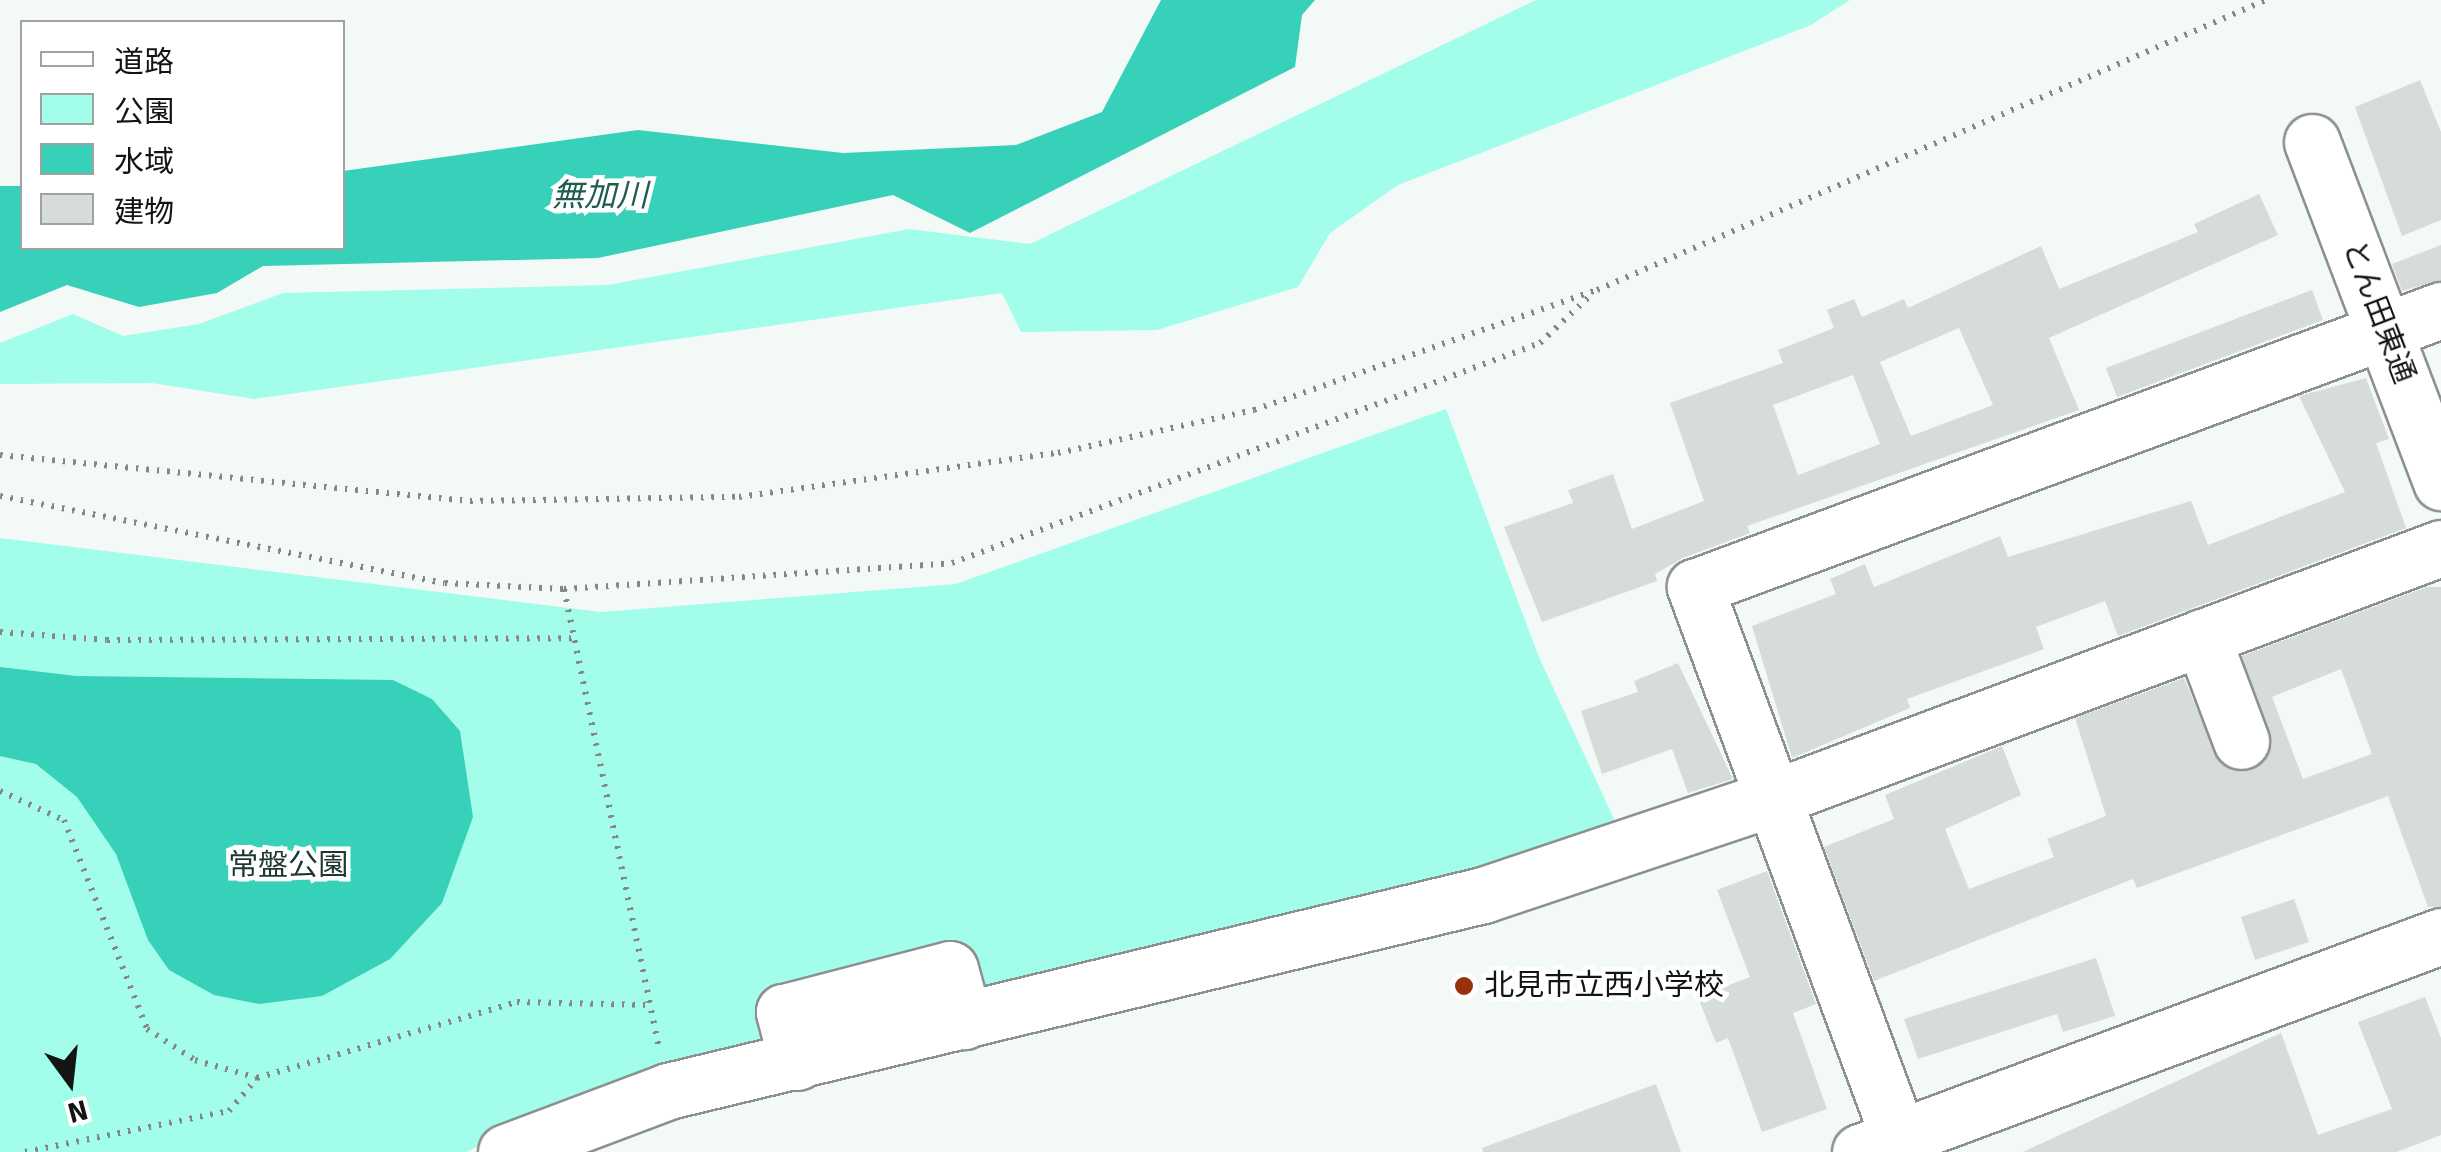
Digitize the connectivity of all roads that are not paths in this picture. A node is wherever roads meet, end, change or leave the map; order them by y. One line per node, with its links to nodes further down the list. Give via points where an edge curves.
1 (2312, 142): 3 (street, とん田東通)
2 (2441, 310): 3 (street)
3 (2386, 330): 4 (street, とん田東通); 8 (street, via 1694,587)
4 (2441, 482)
5 (2441, 548): 6 (street)
6 (2202, 638): 7 (street); 8 (street)
7 (2241, 741)
8 (1773, 798): 10 (street, via 1482,895 668,1091); 11 (street)
9 (2441, 936): 11 (street)
10 (592, 1135): 12 (street)
11 (1879, 1145)
12 (517, 1150)

